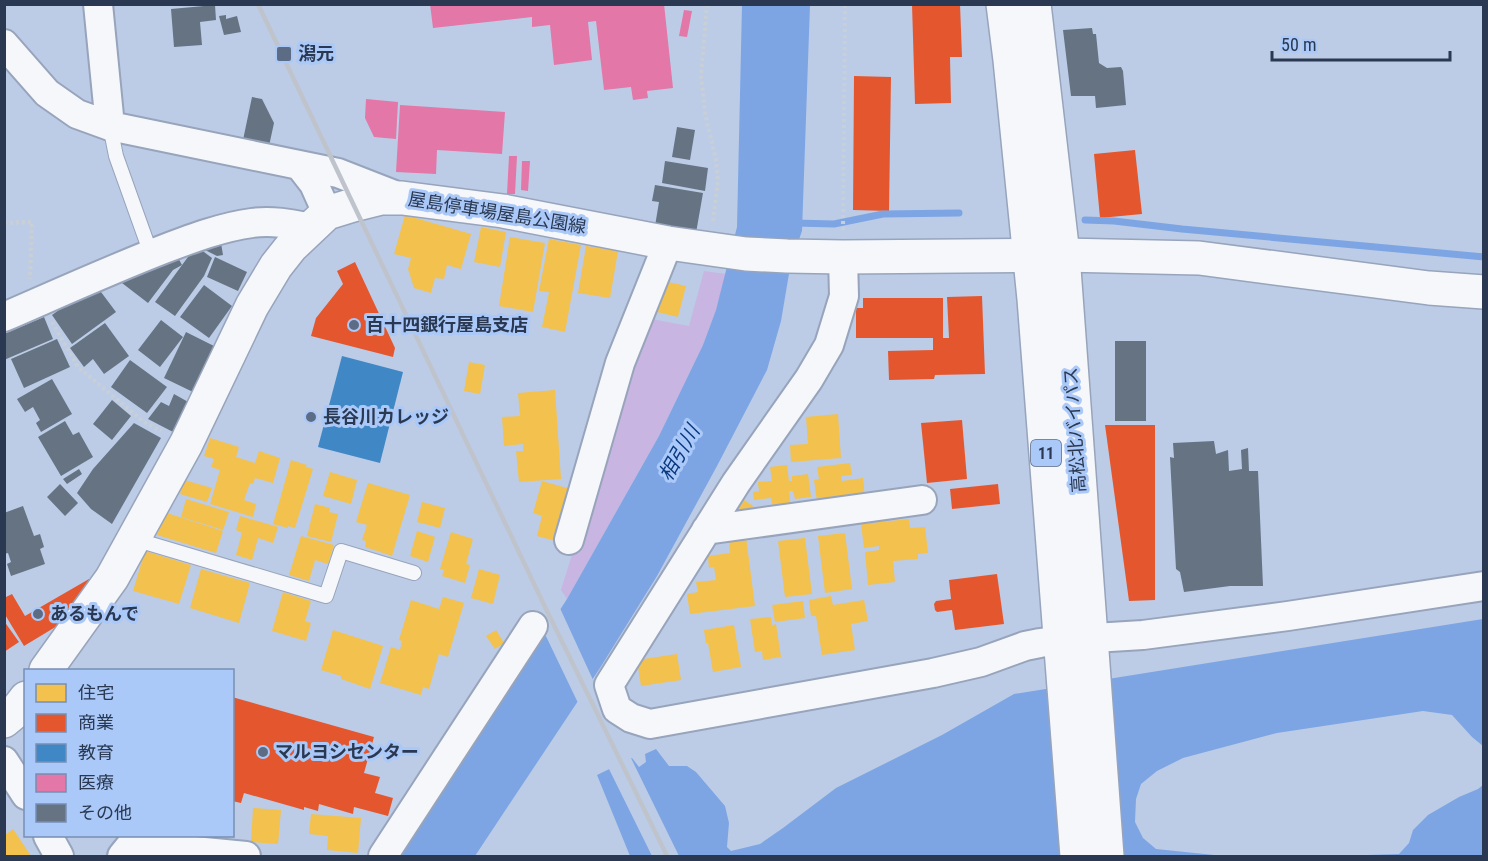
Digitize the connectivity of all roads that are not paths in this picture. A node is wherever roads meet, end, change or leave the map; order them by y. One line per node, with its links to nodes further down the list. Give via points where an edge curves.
1 (99, 4): 5 (street)
2 (1003, 4): 11 (main road, 高松北バイパス / 11)
3 (1034, 4): 12 (main road, 高松北バイパス / 11)
4 (4, 45): 5 (street, via 47,93 77,114)
5 (110, 126): 6 (street); 10 (lane, via 116,156)
6 (300, 166): 7 (street, via 338,173); 8 (street, via 314,184)
7 (402, 198): 8 (main road, 屋島停車場屋島公園線, via 352,205); 9 (main road, 屋島停車場屋島公園線, via 503,212)
8 (319, 220): 10 (street, via 254,222 208,233); 18 (main road, 屋島停車場屋島公園線, via 286,253 252,306 186,444)
9 (668, 243): 13 (main road, 屋島停車場屋島公園線, via 712,250); 19 (street, via 620,363)
10 (152, 254): 15 (street)
11 (1029, 255): 12 (main road, 屋島停車場屋島公園線); 13 (main road, 屋島停車場屋島公園線); 23 (main road, 高松北バイパス / 11)
12 (1063, 255): 14 (main road, 屋島停車場屋島公園線, via 1199,258); 23 (main road, 高松北バイパス / 11)
13 (837, 257): 17 (street, via 844,296 830,345)
14 (1484, 292)
15 (4, 317)
16 (922, 500): 17 (street)
17 (706, 530): 23 (street, via 609,685 617,709 631,718 650,724 933,673 1025,646)
18 (134, 539): 20 (lane, via 326,596 341,551); 24 (main road, 屋島停車場屋島公園線, via 112,579)
19 (569, 540)
20 (414, 573)
21 (1484, 586): 23 (street)
22 (533, 627): 33 (street)
23 (1076, 644): 34 (main road, 高松北バイパス / 11); 35 (main road, 高松北バイパス / 11)
24 (47, 669)
25 (24, 701): 26 (main road)
26 (4, 721)
27 (4, 760): 28 (street)
28 (24, 792)
29 (49, 837): 30 (street)
30 (59, 856)
31 (122, 856): 32 (street, via 131,845)
32 (246, 856)
33 (383, 856)
34 (1077, 856)
35 (1107, 856)

